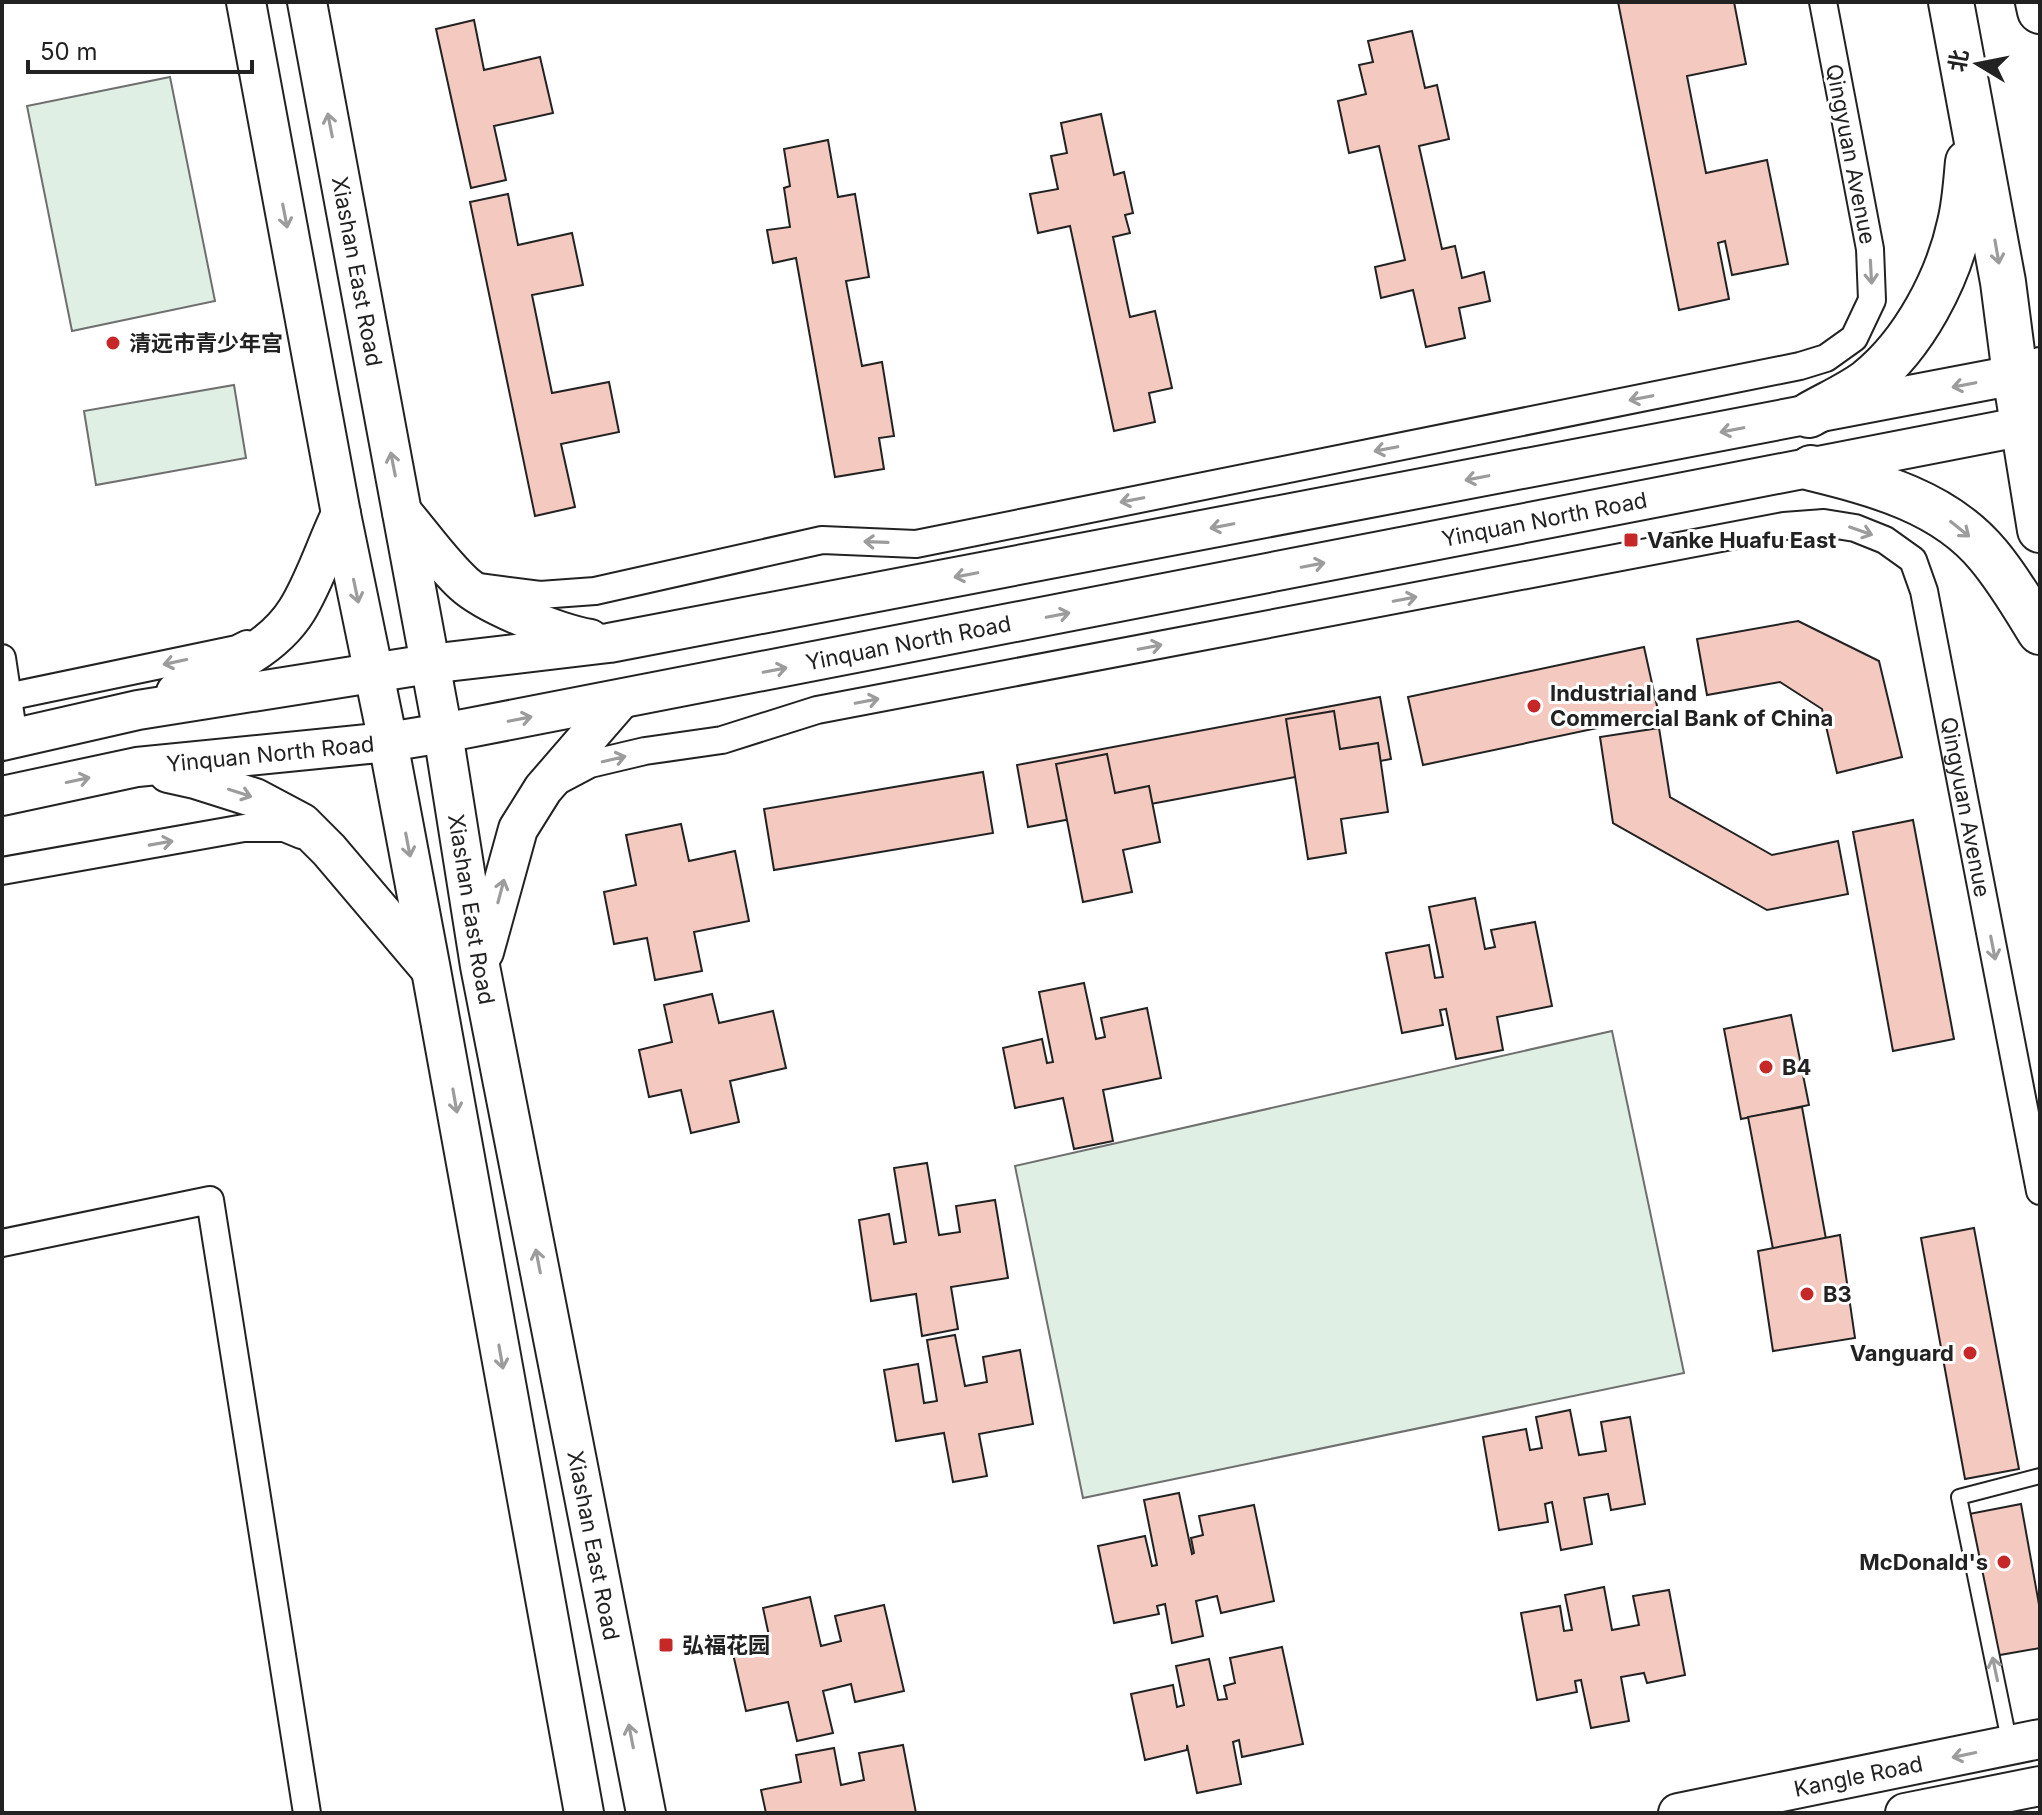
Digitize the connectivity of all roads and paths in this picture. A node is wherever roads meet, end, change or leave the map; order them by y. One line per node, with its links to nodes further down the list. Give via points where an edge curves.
1 (246, 2): 13 (street, one-way to 13)
2 (307, 2): 12 (street, Xiashan East Road, one-way to 2)
3 (1823, 2): 15 (street, Qingyuan Avenue, one-way to 15, via 1870,249 1872,300 1854,338 1826,358 916,544 822,540 595,591 540,595)
4 (1951, 2): 7 (highway)
5 (2038, 2): 6 (highway)
6 (2040, 11)
7 (1973, 120): 8 (highway, one-way to 8, via 2003,282); 9 (highway, via 1961,222 1925,310 1868,381)
8 (2027, 371): 9 (street, one-way to 9); 10 (highway)
9 (1809, 415): 18 (street, one-way to 18)
10 (2031, 426): 11 (street, Yinquan North Road); 14 (highway)
11 (1811, 468): 17 (highway, one-way to 17, via 1874,483 1956,524 2012,585); 23 (street, Yinquan North Road, one-way to 11)
12 (402, 512): 15 (street); 20 (street, Xiashan East Road)
13 (341, 514): 16 (street); 21 (street, one-way to 21)
14 (2040, 530)
15 (465, 585): 18 (street, via 569,635)
16 (296, 611): 22 (street, one-way to 22, via 237,649); 24 (street, via 258,650)
17 (2040, 632)
18 (609, 643): 20 (street)
19 (2, 658): 22 (street)
20 (429, 664): 21 (street); 25 (street, Xiashan East Road)
21 (373, 674): 24 (street); 27 (street)
22 (6, 698): 26 (street)
23 (620, 700): 25 (street, Yinquan North Road, one-way to 23); 29 (street)
24 (138, 710): 26 (street)
25 (443, 733): 27 (street, Yinquan North Road); 33 (street, Xiashan East Road)
26 (8, 740)
27 (388, 742): 28 (street, Yinquan North Road); 34 (street, one-way to 34)
28 (137, 767): 30 (street, Yinquan North Road, one-way to 28); 31 (street, one-way to 31, via 255,798 302,823)
29 (543, 789): 33 (street, one-way to 29, via 518,829); 35 (street, Qingyuan Avenue, one-way to 35, via 590,764 722,740 817,710 1784,526 1824,523 1855,528 1913,560 1924,591)
30 (2, 796)
31 (329, 850): 32 (street, one-way to 31, via 263,826 284,828); 34 (street)
32 (2, 871)
33 (480, 966): 42 (street, Xiashan East Road, one-way to 33)
34 (431, 970): 41 (street, one-way to 41)
35 (2040, 1191)
36 (2, 1243): 40 (street, via 210,1200)
37 (2040, 1476): 38 (lane, one-way to 37, via 1959,1497)
38 (2025, 1742): 43 (street, Kangle Road, one-way to 43)
39 (2040, 1786): 44 (street, Kangle Road)
40 (307, 1813)
41 (584, 1813)
42 (646, 1813)
43 (1678, 1813)
44 (1905, 1813)

